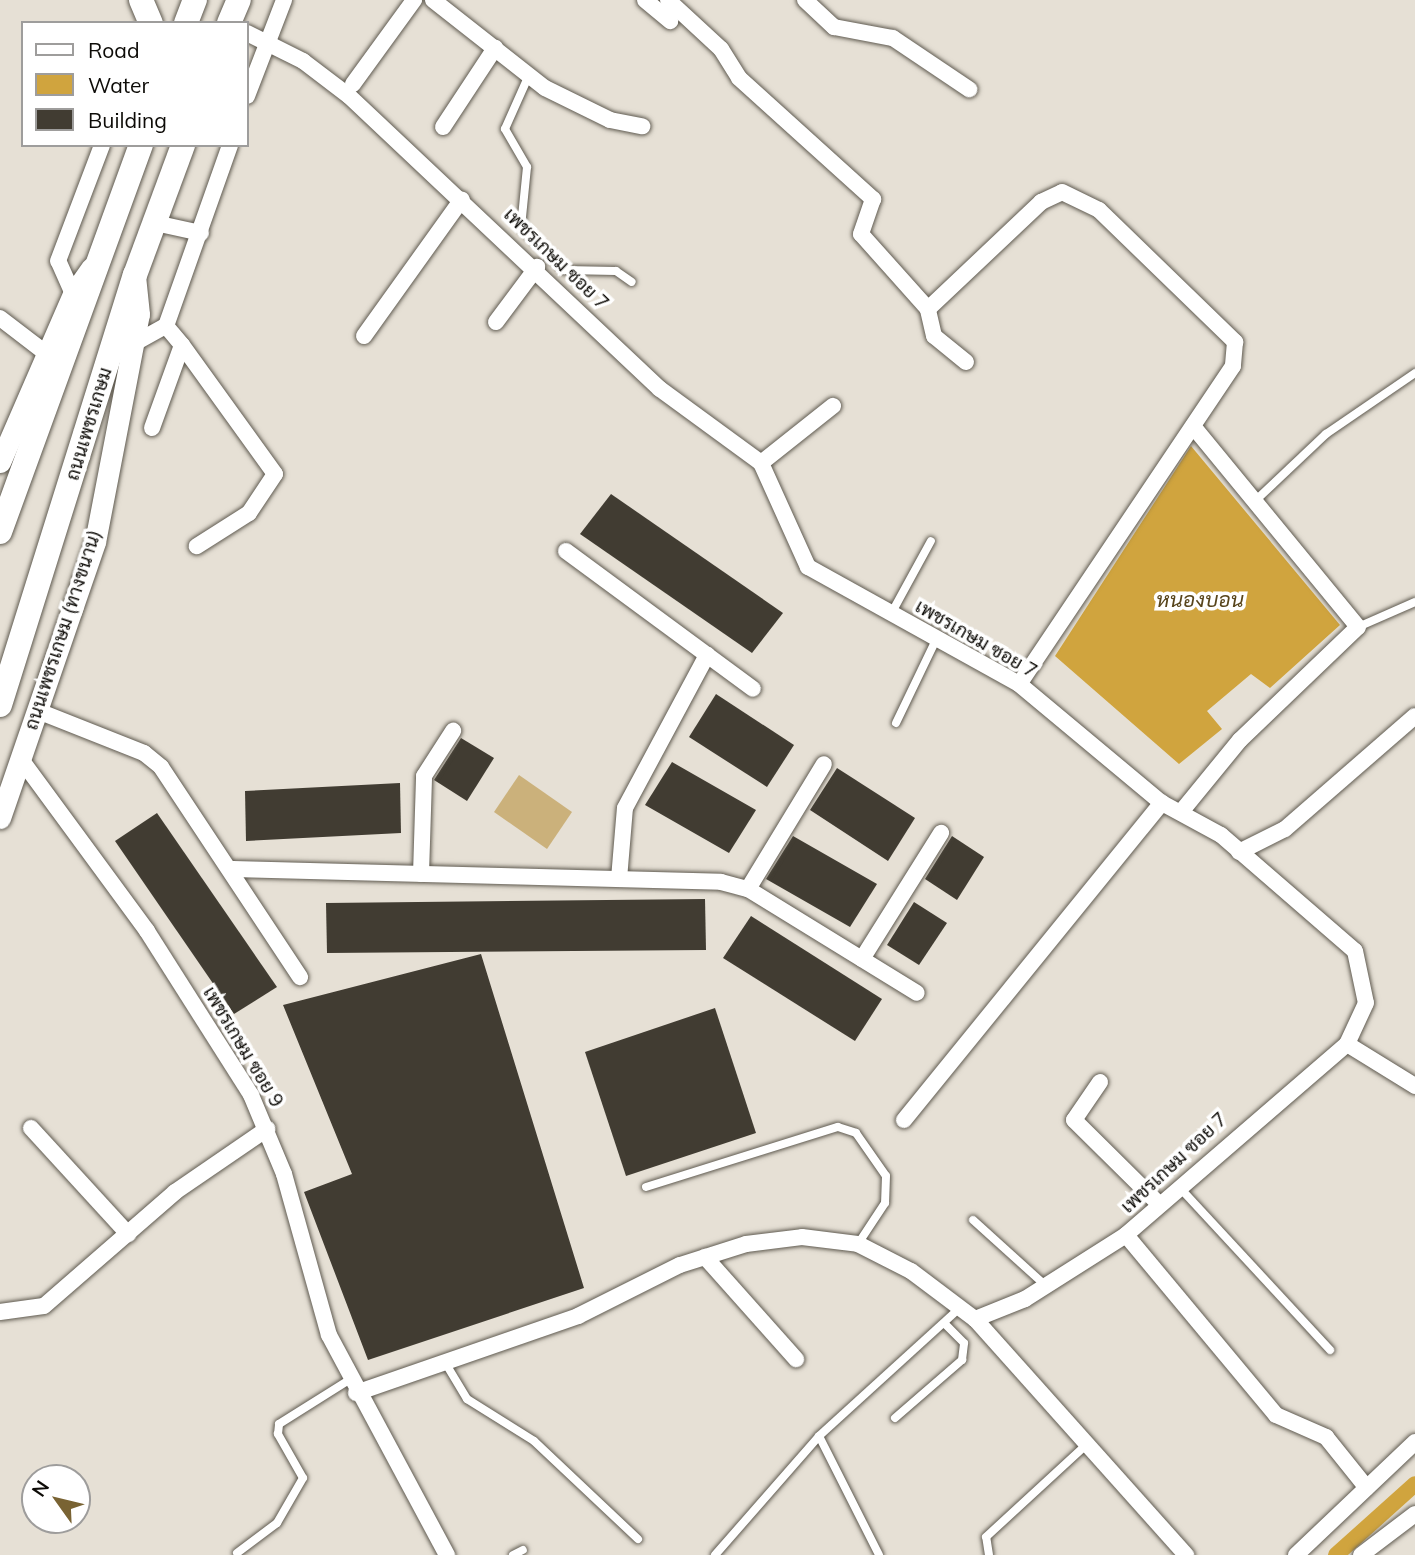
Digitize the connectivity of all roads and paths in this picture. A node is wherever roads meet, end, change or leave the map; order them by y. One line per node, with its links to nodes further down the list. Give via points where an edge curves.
1 (141, 0): 10 (main road)
2 (195, 0): 11 (main road)
3 (239, 0): 12 (main road)
4 (284, 0): 15 (street)
5 (414, 0): 18 (street)
6 (433, 0): 16 (street)
7 (645, 0): 13 (street)
8 (668, 0): 35 (street, via 721,49 738,78 873,199 861,234)
9 (806, 0): 19 (street, via 834,27 893,38)
10 (150, 21)
11 (187, 21)
12 (230, 21)
13 (670, 21)
14 (248, 33): 15 (street, เพชรเกษม ซอย 7)
15 (265, 40): 20 (street); 27 (street, เพชรเกษม ซอย 7, via 349,96)
16 (495, 48): 17 (street); 22 (street)
17 (529, 75): 21 (street, via 610,120); 33 (lane, via 505,129 527,167 521,227 564,270 616,271)
18 (353, 84)
19 (969, 89)
20 (248, 93)
21 (642, 126)
22 (443, 127)
23 (101, 147): 34 (street, via 58,261)
24 (140, 147): 30 (main road)
25 (183, 147): 28 (main road, ถนนเพชรเกษม)
26 (229, 147): 29 (street)
27 (462, 199): 31 (street, เพชรเกษม ซอย 7); 39 (street)
28 (155, 223): 29 (street); 32 (main road, ถนนเพชรเกษม)
29 (201, 233): 38 (street)
30 (104, 248): 34 (main road); 51 (main road)
31 (537, 267): 37 (street); 49 (street, เพชรเกษม ซอย 7, via 660,389)
32 (135, 275): 40 (main road, ถนนเพชรเกษม (ทางขนาน), via 139,314); 62 (main road, ถนนเพชรเกษม)
33 (632, 282)
34 (73, 294): 42 (main road)
35 (928, 309): 43 (street, via 934,336); 46 (street, via 1048,197 1073,193 1130,237 1230,331 1233,366)
36 (0, 318): 42 (street)
37 (496, 322)
38 (166, 326): 40 (street); 41 (street)
39 (364, 335)
40 (133, 344): 63 (main road, ถนนเพชรเกษม (ทางขนาน), via 95,542)
41 (182, 345): 47 (street); 53 (street, via 275,474 249,513)
42 (47, 354): 48 (main road)
43 (966, 362)
44 (1415, 373): 50 (lane, via 1326,434)
45 (833, 406): 49 (street)
46 (1193, 426): 50 (street); 60 (street)
47 (152, 428)
48 (0, 462)
49 (761, 463): 56 (street, เพชรเกษม ซอย 7, via 800,558)
50 (1254, 502): 57 (street)
51 (0, 532)
52 (931, 541): 56 (lane)
53 (197, 546)
54 (566, 551): 59 (street)
55 (1415, 602): 57 (lane)
56 (891, 614): 58 (street, เพชรเกษม ซอย 7)
57 (1358, 627): 70 (street, via 1240,740)
58 (936, 640): 60 (street, เพชรเกษม ซอย 7); 65 (lane)
59 (707, 655): 61 (street); 76 (street, via 625,808)
60 (1019, 684): 69 (street, เพชรเกษม ซอย 7)
61 (753, 689)
62 (0, 705)
63 (37, 711): 67 (main road, ถนนเพชรเกษม (ทางขนาน)); 74 (street, via 144,753)
64 (1415, 716): 73 (street, via 1285,829)
65 (896, 723)
66 (453, 731): 75 (street, via 424,776)
67 (20, 758): 71 (main road, ถนนเพชรเกษม (ทางขนาน)); 86 (street, เพชรเกษม ซอย 9, via 147,931)
68 (824, 764): 77 (street)
69 (1162, 803): 70 (street, เพชรเกษม ซอย 7); 84 (street)
70 (1181, 811): 73 (street, เพชรเกษม ซอย 7)
71 (0, 818)
72 (941, 833): 78 (street)
73 (1239, 852): 81 (street, เพชรเกษม ซอย 7, via 1354,951 1366,1003)
74 (233, 869): 75 (street); 79 (street)
75 (421, 874): 76 (street)
76 (619, 879): 77 (street, via 721,881)
77 (748, 889): 78 (street)
78 (862, 959): 80 (street)
79 (300, 977)
80 (917, 993)
81 (1347, 1044): 83 (street); 88 (street, เพชรเกษม ซอย 7)
82 (1100, 1082): 89 (street, via 1074,1119)
83 (1415, 1086)
84 (904, 1120)
85 (32, 1128): 91 (street)
86 (267, 1129): 91 (street, via 175,1192); 103 (street, เพชรเกษม ซอย 9, via 329,1335)
87 (646, 1186): 93 (lane, via 838,1127 856,1133 886,1176 884,1203)
88 (1178, 1186): 89 (street, เพชรเกษม ซอย 7); 100 (lane)
89 (1159, 1204): 92 (street, เพชรเกษม ซอย 7)
90 (974, 1220): 95 (lane)
91 (128, 1234): 97 (street, via 44,1306)
92 (1126, 1235): 95 (street, เพชรเกษม ซอย 7); 108 (street, via 1276,1415 1326,1437)
93 (858, 1244): 94 (street, via 768,1238); 96 (street)
94 (705, 1257): 101 (street); 102 (street, via 578,1316)
95 (1046, 1286): 98 (street, เพชรเกษม ซอย 7)
96 (962, 1306): 98 (street); 99 (lane)
97 (0, 1312)
98 (975, 1318): 107 (street)
99 (944, 1323): 104 (lane, via 964,1343 962,1360); 105 (lane)
100 (1331, 1350)
101 (796, 1359)
102 (446, 1364): 103 (street); 110 (lane, via 467,1399 534,1441)
103 (355, 1385): 112 (lane, via 279,1424 278,1434 303,1478 277,1522); 113 (street, เพชรเกษม ซอย 9)
104 (895, 1418)
105 (819, 1436): 115 (lane); 116 (lane)
106 (1415, 1442): 108 (street)
107 (1085, 1446): 117 (lane, via 986,1537); 118 (street)
108 (1367, 1488): 119 (street)
109 (1415, 1514): 120 (street)
110 (638, 1539)
111 (523, 1550): 114 (lane)
112 (237, 1553)
113 (447, 1555)
114 (513, 1555)
115 (715, 1555)
116 (879, 1555)
117 (989, 1555)
118 (1186, 1555)
119 (1296, 1555)
120 (1361, 1555)

